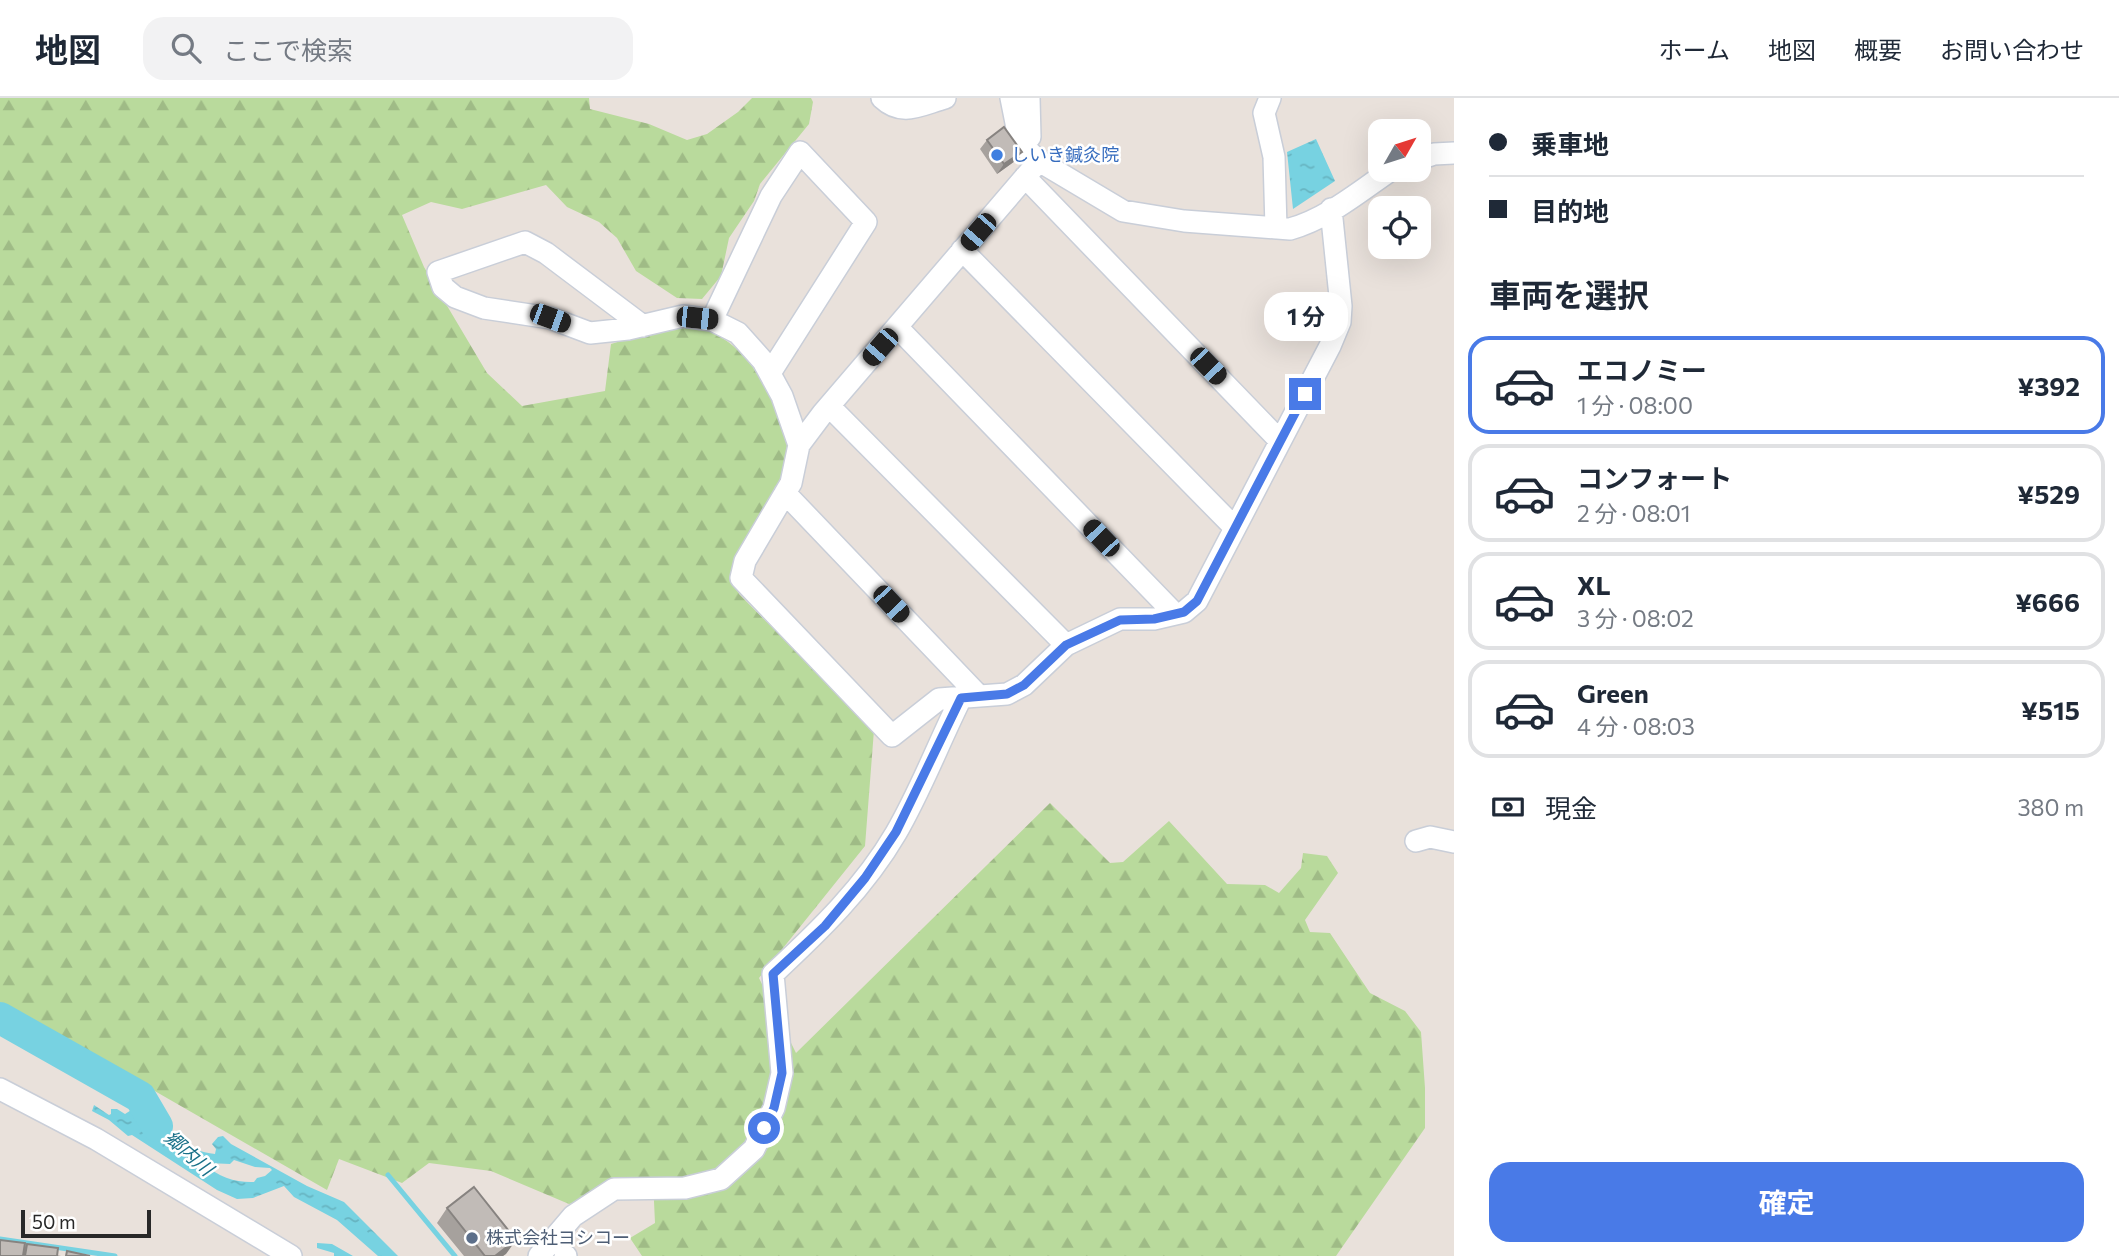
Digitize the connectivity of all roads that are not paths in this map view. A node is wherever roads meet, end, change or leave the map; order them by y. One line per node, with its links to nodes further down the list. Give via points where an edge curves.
1 (882, 98): 2 (street, via 901,110)
2 (944, 98)
3 (1011, 98): 8 (street, via 1020,144)
4 (1029, 98): 8 (street)
5 (1270, 98): 12 (street, via 1264,113 1274,157)
6 (1454, 153): 7 (street)
7 (1432, 155)
8 (1035, 157): 9 (street); 12 (street, via 1123,211)
9 (1025, 177): 13 (street); 19 (street)
10 (1373, 182): 11 (street)
11 (1331, 209): 12 (street, via 1304,225); 19 (street, via 1340,322)
12 (1276, 228)
13 (962, 250): 16 (street); 22 (street)
14 (712, 320): 15 (street, via 683,316); 17 (street, via 738,333); 17 (street, via 771,196 800,152 866,222)
15 (643, 326): 15 (street, via 590,333 550,318 484,308 455,297 443,287 438,272 525,242)
16 (897, 327): 18 (street); 23 (street)
17 (770, 373): 20 (street)
18 (829, 406): 20 (street); 24 (street)
19 (1280, 441): 22 (street)
20 (799, 445): 21 (street)
21 (785, 493): 25 (street); 25 (street, via 745,561 741,578 892,736 939,699)
22 (1235, 528): 23 (street, via 1197,601)
23 (1175, 614): 24 (street, via 1120,620)
24 (1066, 645): 25 (street, via 1024,685 1007,694)
25 (970, 697): 30 (street, via 896,832 865,878 825,926 773,974 782,1073 774,1108 754,1149 721,1179 685,1188 614,1189 573,1216)
26 (1416, 841): 27 (street, via 1430,837)
27 (1454, 842)
28 (0, 1088): 29 (street, via 96,1139)
29 (292, 1256)
30 (539, 1256)

